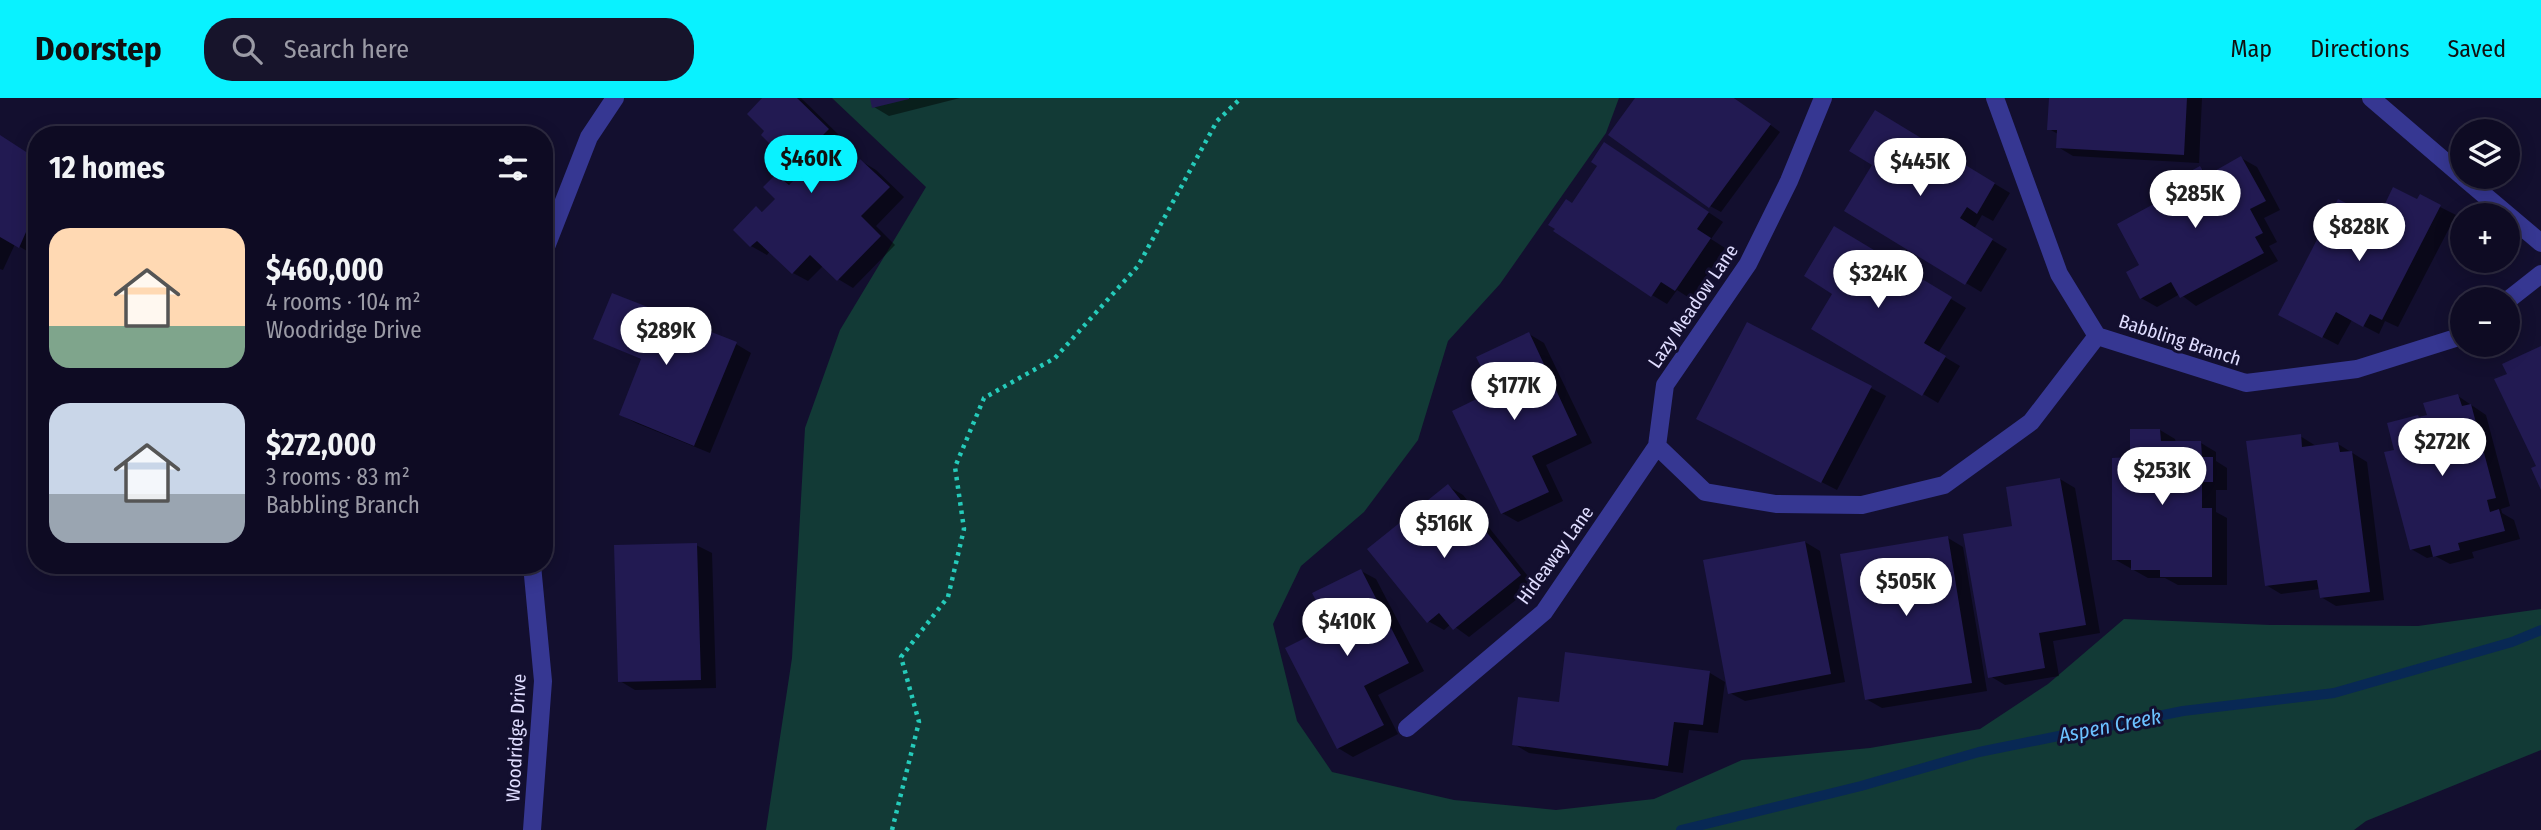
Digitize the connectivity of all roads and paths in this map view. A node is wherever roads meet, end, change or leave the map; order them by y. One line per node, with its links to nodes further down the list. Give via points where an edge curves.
1 (615, 98): 8 (street, via 589,137)
2 (1241, 98): 18 (path, via 1217,121 1138,266 1055,358 984,398 955,467 964,528 948,597 901,657 919,723)
3 (1823, 98): 14 (street, Lazy Meadow Lane, via 1748,264 1665,386)
4 (1995, 98): 12 (street, Babbling Branch, via 2059,274)
5 (2371, 98): 6 (street)
6 (2450, 165)
7 (2478, 189): 9 (street)
8 (553, 229)
9 (2541, 243)
10 (2541, 274): 11 (street)
11 (2520, 291)
12 (2097, 336): 13 (street, Babbling Branch, via 2246,383 2357,369); 14 (street, via 2031,422 1944,485 1933,488 1862,505 1776,504 1705,492)
13 (2450, 340)
14 (1657, 446): 16 (street, Hideaway Lane, via 1544,612)
15 (532, 574): 17 (street, Woodridge Drive, via 543,681)
16 (1407, 729)
17 (532, 830)
18 (892, 830)

